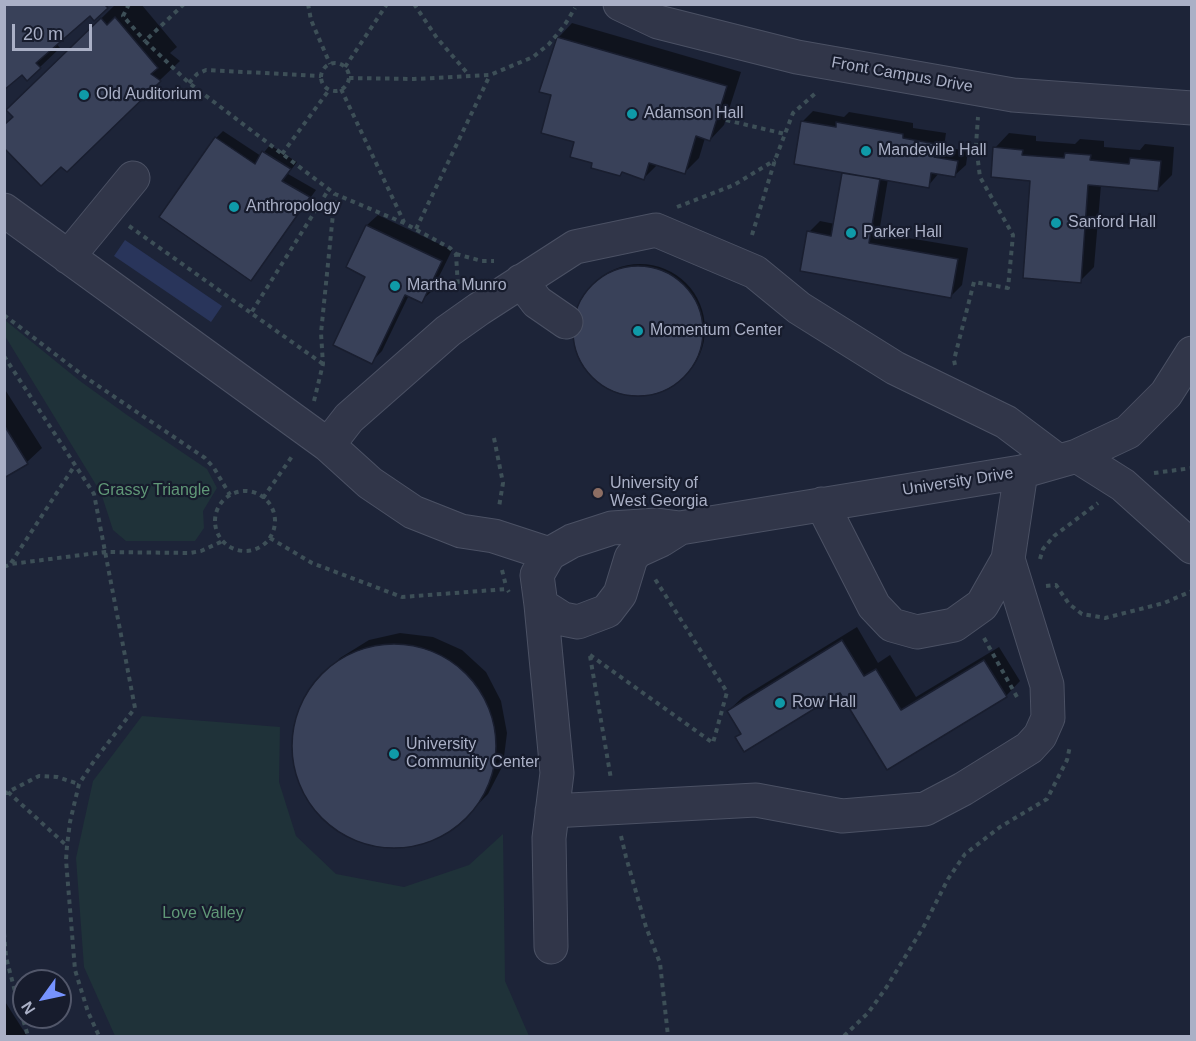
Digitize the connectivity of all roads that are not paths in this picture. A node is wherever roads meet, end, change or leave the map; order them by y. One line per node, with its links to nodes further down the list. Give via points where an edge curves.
1 (620, 4): 2 (street, Front Campus Drive, via 658,22 846,66 1013,95)
2 (1191, 108)
3 (133, 178): 5 (street)
4 (4, 210): 5 (street)
5 (68, 257): 9 (street)
6 (521, 281): 7 (street, via 537,302); 9 (street, via 448,331 349,418); 10 (street, via 574,247 656,230 755,272 799,308 895,368 1005,422)
7 (566, 322)
8 (1191, 352): 10 (street, University Drive, via 1166,394 1128,432)
9 (317, 437): 15 (street, via 370,483 412,512 461,531 494,536)
10 (1067, 459): 11 (street, University Drive); 14 (street, via 1123,485)
11 (1021, 472): 12 (street, University Drive); 16 (street)
12 (822, 504): 13 (street, University Drive); 16 (street, via 874,606 892,625 917,632 954,625 982,605)
13 (680, 528): 15 (street, University Drive, via 612,528 572,541); 17 (street, University Drive, via 637,551 631,558 620,594 607,611 578,622 563,620)
14 (1191, 546)
15 (549, 554): 17 (street)
16 (1008, 559): 18 (street, via 1047,684 1048,718 1029,748 963,789 925,809 842,816 756,800)
17 (526, 602): 18 (street, via 557,773)
18 (552, 811): 19 (street)
19 (551, 947)

